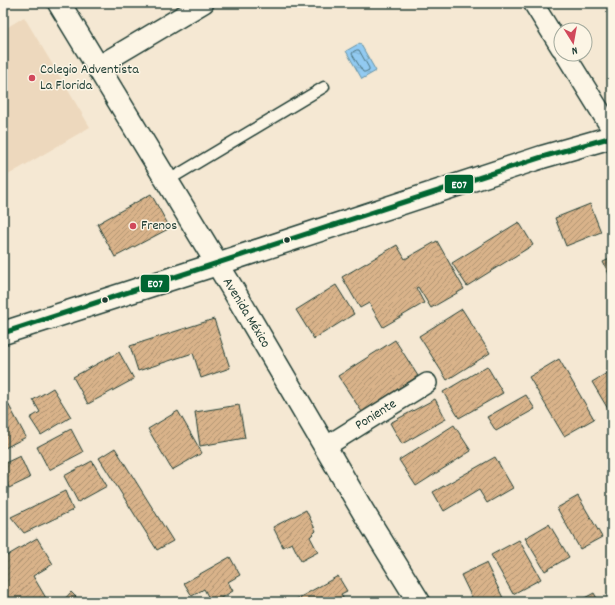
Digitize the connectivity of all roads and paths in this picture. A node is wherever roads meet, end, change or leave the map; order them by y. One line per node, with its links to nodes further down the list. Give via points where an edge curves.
1 (59, 3): 6 (street, Avenida México)
2 (204, 3): 6 (street)
3 (533, 3): 4 (street)
4 (553, 35)
5 (570, 62): 8 (street)
6 (98, 66): 10 (street, Avenida México)
7 (324, 87): 10 (lane)
8 (612, 130)
9 (612, 137): 11 (street, via 542,157)
10 (167, 181): 11 (street, Avenida México)
11 (217, 264): 12 (street); 14 (street, Avenida México)
12 (3, 333)
13 (427, 383): 14 (street, Poniente)
14 (325, 447): 15 (street, Avenida México)
15 (419, 602)

